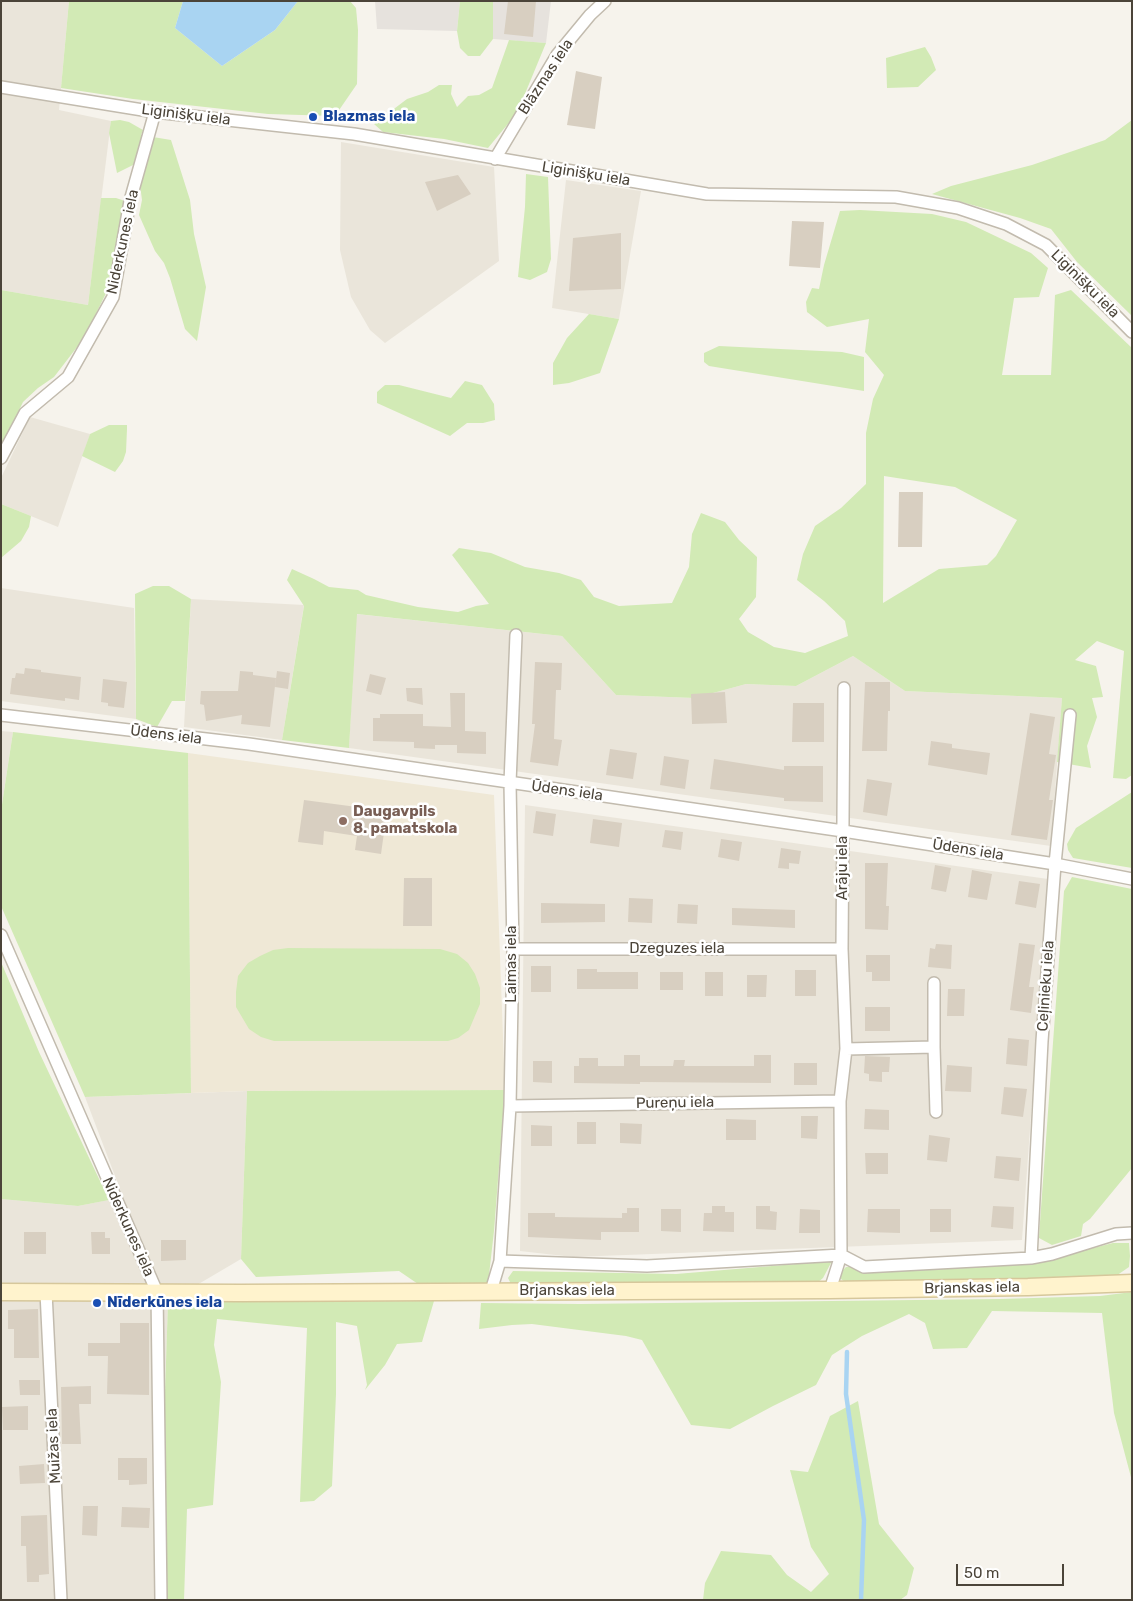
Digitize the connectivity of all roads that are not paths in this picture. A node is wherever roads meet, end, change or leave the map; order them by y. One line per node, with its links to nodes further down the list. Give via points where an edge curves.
1 (604, 1): 4 (street, Blāzmas iela, via 557,55)
2 (1, 86): 3 (street, Liginišķu iela)
3 (156, 112): 4 (street, Liginišķu iela, via 354,134); 6 (street, Niderkunes iela, via 130,200 113,297 68,377 25,413)
4 (495, 159): 5 (street, Liginišķu iela, via 707,194 896,197 958,208 1006,224 1046,245)
5 (1132, 332)
6 (1, 458)
7 (516, 635): 11 (street, Laimas iela)
8 (844, 688): 12 (street, Arāju iela)
9 (1, 715): 11 (street, Ūdens iela, via 249,744)
10 (1070, 715): 13 (street, Ceļinieku iela)
11 (510, 783): 12 (street, Ūdens iela); 16 (street, Laimas iela)
12 (843, 831): 13 (street, Ūdens iela); 17 (street, Arāju iela)
13 (1055, 864): 14 (street, Ūdens iela); 26 (street, Ceļinieku iela)
14 (1132, 879)
15 (1, 935): 33 (street, Niderkunes iela)
16 (513, 949): 17 (street, Dzeguzes iela); 22 (street, Laimas iela)
17 (842, 949): 20 (street, Arāju iela)
18 (934, 983): 19 (street)
19 (934, 1047): 20 (street); 23 (street)
20 (846, 1049): 21 (street, Arāju iela)
21 (840, 1101): 22 (street, Pureņu iela); 25 (street, Arāju iela)
22 (510, 1106): 27 (street, Laimas iela)
23 (936, 1112)
24 (1132, 1233): 26 (street, via 1116,1234)
25 (841, 1254): 26 (street, via 864,1267); 27 (street, via 647,1266); 29 (street, Arāju iela)
26 (1030, 1258)
27 (500, 1261): 30 (street, Laimas iela)
28 (1132, 1283): 29 (main road, Brjanskas iela)
29 (830, 1290): 30 (main road, Brjanskas iela)
30 (491, 1291): 33 (main road, Brjanskas iela)
31 (1, 1292): 32 (main road, Brjanskas iela)
32 (46, 1292): 33 (main road, Brjanskas iela); 34 (street, Muižas iela)
33 (157, 1292): 35 (street, Niderkunes iela)
34 (61, 1600)
35 (161, 1600)

